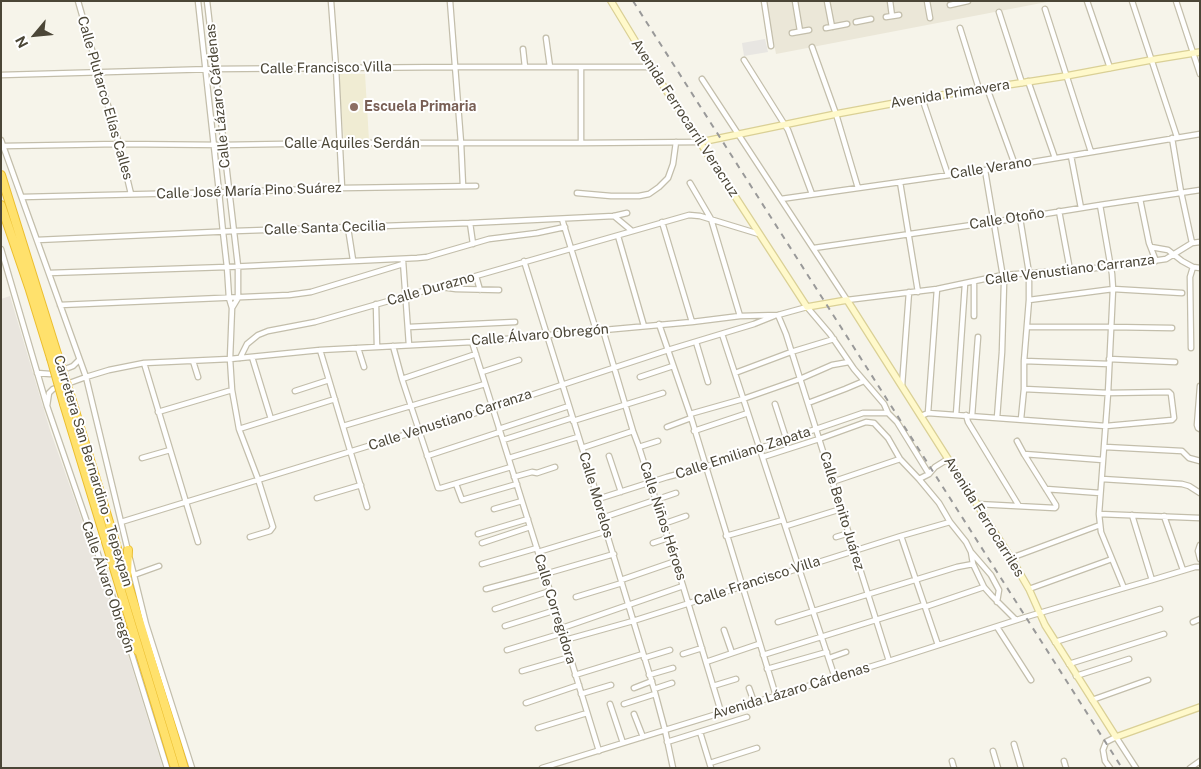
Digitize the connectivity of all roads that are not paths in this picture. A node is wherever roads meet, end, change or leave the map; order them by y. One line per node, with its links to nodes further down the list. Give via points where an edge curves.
1 (78, 1): 49 (street, Calle Plutarco Elías Calles)
2 (198, 1): 48 (street, Calle Lázaro Cárdenas)
3 (207, 1): 47 (street, Calle Lázaro Cárdenas)
4 (331, 1): 45 (street)
5 (450, 1): 40 (street)
6 (611, 1): 44 (street, Avenida Ferrocarril Veracruz)
7 (764, 1): 34 (street)
8 (795, 1): 31 (street)
9 (827, 1): 27 (street)
10 (890, 1): 21 (street)
11 (927, 1): 23 (street)
12 (968, 1): 16 (street)
13 (1087, 1): 46 (street)
14 (1132, 1): 39 (street)
15 (1176, 1): 37 (street)
16 (963, 2): 17 (street)
17 (950, 5)
18 (1045, 10): 52 (street)
19 (1000, 12): 54 (street)
20 (900, 15): 21 (street)
21 (892, 16): 22 (street)
22 (886, 17)
23 (930, 18)
24 (872, 19): 25 (street)
25 (856, 22)
26 (847, 24): 27 (street)
27 (832, 26): 28 (street)
28 (826, 28)
29 (960, 28): 56 (street)
30 (809, 30): 31 (street)
31 (800, 32): 32 (street)
32 (792, 33)
33 (546, 38): 42 (street)
34 (772, 46)
35 (812, 47): 58 (street)
36 (523, 49): 41 (street)
37 (1196, 53): 39 (street, Avenida Primavera); 50 (street)
38 (744, 60): 59 (street)
39 (1151, 60): 46 (street, Avenida Primavera); 62 (street)
40 (455, 67): 41 (street, Calle Francisco Villa); 45 (street, Calle Francisco Villa); 67 (street)
41 (525, 67): 42 (street, Calle Francisco Villa)
42 (550, 67): 43 (street, Calle Francisco Villa)
43 (581, 67): 44 (street, Calle Francisco Villa); 68 (street)
44 (652, 67): 65 (street, Avenida Ferrocarril Veracruz)
45 (336, 68): 47 (street, Calle Francisco Villa); 66 (street)
46 (1110, 68): 52 (street, Avenida Primavera)
47 (214, 69): 48 (street, Calle Francisco Villa); 71 (street, Calle Lázaro Cárdenas)
48 (206, 70): 49 (street, Calle Francisco Villa); 70 (street, Calle Lázaro Cárdenas)
49 (98, 72): 51 (street, Calle Francisco Villa); 69 (street, Calle Plutarco Elías Calles)
50 (1200, 74)
51 (1, 76)
52 (1066, 76): 54 (street, Avenida Primavera); 73 (street)
53 (702, 79): 60 (street)
54 (1025, 82): 55 (street, Avenida Primavera); 75 (street)
55 (987, 88): 56 (street, Avenida Primavera); 76 (street)
56 (979, 89): 57 (street, Avenida Primavera)
57 (922, 98): 58 (street, Avenida Primavera); 78 (street)
58 (836, 114): 59 (street, Avenida Primavera); 85 (street)
59 (784, 124): 60 (street, Avenida Primavera); 92 (street)
60 (738, 134): 65 (street, Avenida Primavera); 94 (street)
61 (1200, 135): 62 (street, Calle Verano)
62 (1174, 138): 73 (street, Calle Verano); 89 (street)
63 (1, 140): 72 (street)
64 (676, 142): 65 (street, Calle Aquiles Serdán); 68 (street, Calle Aquiles Serdán); 90 (street, via 668,178 649,194)
65 (701, 142): 113 (street, Avenida Ferrocarril Veracruz)
66 (339, 143): 67 (street, Calle Aquiles Serdán); 71 (street, Calle Aquiles Serdán); 84 (street)
67 (461, 143): 68 (street, Calle Aquiles Serdán); 82 (street)
68 (581, 143)
69 (119, 144): 70 (street, Calle Aquiles Serdán); 72 (street, Calle Aquiles Serdán); 91 (street, Calle Plutarco Elías Calles)
70 (214, 145): 71 (street, Calle Aquiles Serdán); 87 (street, Calle Lázaro Cárdenas)
71 (223, 145): 88 (street, Calle Lázaro Cárdenas)
72 (4, 146): 93 (street)
73 (1091, 152): 74 (street, Calle Verano)
74 (1071, 156): 75 (street, Calle Verano); 98 (street)
75 (1055, 158): 76 (street, Calle Verano)
76 (1015, 165): 77 (street, Calle Verano)
77 (985, 170): 78 (street, Calle Verano); 106 (street)
78 (948, 175): 80 (street, Calle Verano)
79 (1, 176): 187 (highway, Carretera San Bernardino - Tepexpan)
80 (900, 182): 85 (street, Calle Verano); 114 (street)
81 (690, 183): 104 (street)
82 (463, 186): 83 (street, Calle José María Pino Suárez); 84 (street, Calle José María Pino Suárez)
83 (476, 186)
84 (342, 188): 88 (street, Calle José María Pino Suárez)
85 (858, 188): 92 (street, Calle Verano)
86 (1200, 190): 89 (street, Calle Otoño)
87 (220, 192): 88 (street, Calle José María Pino Suárez); 91 (street, Calle José María Pino Suárez); 112 (street, Calle Lázaro Cárdenas)
88 (229, 192): 110 (street, Calle Lázaro Cárdenas)
89 (1181, 192): 95 (street, Calle Otoño); 118 (street)
90 (577, 193)
91 (131, 194): 93 (street, Calle José María Pino Suárez)
92 (812, 194): 94 (street, Calle Verano)
93 (22, 197): 116 (street)
94 (781, 199): 120 (street)
95 (1140, 199): 96 (street, Calle Otoño); 121 (street)
96 (1100, 204): 98 (street, Calle Otoño); 132 (street)
97 (1, 205): 187 (highway, Carretera San Bernardino - Tepexpan)
98 (1081, 208): 99 (street, Calle Otoño)
99 (1060, 211): 103 (street, Calle Otoño); 135 (street)
100 (627, 213): 101 (street, Calle Santa Cecilia)
101 (614, 216): 102 (street, Calle Santa Cecilia); 111 (street)
102 (562, 218): 107 (street, Calle Santa Cecilia); 108 (street)
103 (1020, 218): 106 (street, Calle Otoño); 137 (street)
104 (711, 219): 105 (street, Calle Durazno, via 689,215); 113 (street, Calle Durazno); 160 (street)
105 (662, 222): 111 (street, Calle Durazno); 163 (street)
106 (994, 222): 114 (street, Calle Otoño); 138 (street)
107 (470, 223): 109 (street, Calle Santa Cecilia); 119 (street)
108 (565, 227): 119 (street); 123 (street)
109 (348, 228): 110 (street, Calle Santa Cecilia); 126 (street)
110 (235, 231): 112 (street, Calle Santa Cecilia); 130 (street, Calle Lázaro Cárdenas)
111 (632, 231): 115 (street, Calle Durazno)
112 (222, 232): 116 (street, Calle Santa Cecilia); 131 (street, Calle Lázaro Cárdenas)
113 (759, 234): 157 (street, Avenida Ferrocarril Veracruz)
114 (908, 234): 120 (street, Calle Otoño); 148 (street)
115 (618, 236): 123 (street, Calle Durazno); 165 (street)
116 (37, 240): 136 (street)
117 (1200, 242): 118 (street, Calle Venustiano Carranza)
118 (1192, 243): 124 (street, Calle Venustiano Carranza)
119 (473, 244): 125 (street, via 427,257)
120 (814, 248): 153 (street)
121 (1151, 248): 124 (street, via 1168,250); 127 (street)
122 (1, 249): 203 (street, Calle Álvaro Obregón)
123 (572, 249): 128 (street, Calle Durazno); 170 (street)
124 (1173, 255): 127 (street, Calle Venustiano Carranza); 133 (street)
125 (402, 258): 126 (street); 129 (street)
126 (353, 260): 130 (street)
127 (1156, 260): 132 (street, Calle Venustiano Carranza)
128 (524, 262): 139 (street, Calle Durazno); 172 (street, Calle Morelos)
129 (403, 264): 150 (street); 152 (street, via 311,292)
130 (238, 266): 131 (street); 152 (street, Calle Lázaro Cárdenas)
131 (227, 267): 136 (street); 151 (street, Calle Lázaro Cárdenas)
132 (1110, 267): 135 (street, Calle Venustiano Carranza); 144 (street)
133 (1193, 267): 134 (street); 182 (street, via 1190,277)
134 (1200, 268)
135 (1070, 270): 137 (street, Calle Venustiano Carranza)
136 (49, 273): 156 (street)
137 (1029, 273): 138 (street, Calle Venustiano Carranza); 154 (street)
138 (1003, 275): 140 (street, Calle Venustiano Carranza); 240 (street)
139 (476, 276): 142 (street, Calle Durazno); 145 (street)
140 (974, 282): 141 (street, Calle Venustiano Carranza); 161 (street)
141 (965, 284): 143 (street, Calle Venustiano Carranza); 236 (street)
142 (438, 287): 145 (street); 150 (street, Calle Durazno)
143 (938, 289): 148 (street, Calle Venustiano Carranza); 235 (street)
144 (1113, 289): 149 (street); 154 (street); 168 (street)
145 (480, 290): 146 (street)
146 (499, 290)
147 (909, 292): 148 (street, Calle Venustiano Carranza); 153 (street, Calle Venustiano Carranza); 215 (street)
148 (918, 292)
149 (1182, 293)
150 (406, 296): 155 (street, Calle Durazno); 166 (street)
151 (229, 298): 152 (street); 156 (street); 158 (street, Calle Lázaro Cárdenas)
152 (238, 298): 158 (street, Calle Lázaro Cárdenas)
153 (847, 300): 157 (street, Calle Álvaro Obregón); 215 (street, Avenida Ferrocarriles)
154 (1029, 300): 167 (street)
155 (376, 304): 180 (street); 189 (street, Calle Durazno, via 315,322 268,331 247,344)
156 (60, 305): 191 (street)
157 (807, 307): 159 (street, Calle Álvaro Obregón); 175 (street)
158 (232, 308): 190 (street, Calle Lázaro Cárdenas)
159 (778, 315): 160 (street, Calle Álvaro Obregón); 173 (street, Calle Venustiano Carranza); 185 (street, Calle Benito Juárez)
160 (740, 316): 163 (street, Calle Álvaro Obregón)
161 (974, 316)
162 (515, 322): 166 (street)
163 (692, 322): 164 (street, Calle Álvaro Obregón)
164 (660, 324): 165 (street, Calle Álvaro Obregón); 184 (street)
165 (644, 326): 171 (street, Calle Álvaro Obregón)
166 (409, 327): 178 (street)
167 (1026, 327): 168 (street); 194 (street)
168 (1111, 327): 169 (street); 195 (street)
169 (1172, 328)
170 (596, 330): 171 (street, Calle Álvaro Obregón); 172 (street, Calle Álvaro Obregón)
171 (603, 330): 201 (street, Calle Niños Héroes)
172 (547, 334): 176 (street, Calle Álvaro Obregón); 214 (street, Calle Morelos)
173 (722, 334): 177 (street, Calle Venustiano Carranza); 204 (street)
174 (978, 337): 237 (street)
175 (834, 339): 185 (street); 196 (street)
176 (472, 342): 178 (street, Calle Álvaro Obregón); 186 (street, Calle Corregidora)
177 (696, 342): 184 (street, Calle Venustiano Carranza); 212 (street)
178 (410, 345): 179 (street, Calle Álvaro Obregón)
179 (393, 346): 180 (street, Calle Álvaro Obregón); 208 (street)
180 (377, 347): 181 (street, Calle Álvaro Obregón)
181 (358, 348): 183 (street, Calle Álvaro Obregón); 200 (street)
182 (1191, 348)
183 (320, 350): 188 (street, Calle Álvaro Obregón); 210 (street)
184 (668, 350): 199 (street); 201 (street, Calle Venustiano Carranza)
185 (792, 352): 204 (street); 209 (street, Calle Benito Juárez)
186 (476, 354): 202 (street, Calle Corregidora); 208 (street)
187 (54, 356): 224 (highway, Carretera San Bernardino - Tepexpan, bridge)
188 (252, 357): 189 (street, Calle Álvaro Obregón); 241 (street)
189 (240, 358): 190 (street, Calle Álvaro Obregón)
190 (230, 359): 193 (street, Calle Álvaro Obregón); 218 (street, Calle Lázaro Cárdenas)
191 (79, 360): 203 (street, via 73,366 50,374); 205 (street)
192 (519, 360): 202 (street)
193 (193, 361): 198 (street, Calle Álvaro Obregón); 206 (street)
194 (1024, 361): 195 (street); 217 (street)
195 (1109, 361): 197 (street); 221 (street)
196 (849, 362): 209 (street); 211 (street)
197 (1175, 362)
198 (144, 363): 205 (street, Calle Álvaro Obregón); 232 (street)
199 (673, 366): 207 (street); 238 (street)
200 (364, 367)
201 (614, 368): 214 (street, Calle Venustiano Carranza); 227 (street, Calle Niños Héroes)
202 (482, 372): 213 (street, Calle Corregidora)
203 (37, 373): 228 (street, Calle Álvaro Obregón)
204 (734, 373): 223 (street)
205 (86, 377): 228 (street, Calle Álvaro Obregón, via 53,389); 312 (street)
206 (198, 377)
207 (640, 378)
208 (402, 379): 229 (street)
209 (800, 379): 223 (street); 225 (street, Calle Benito Juárez)
210 (330, 380): 219 (street); 222 (street)
211 (864, 381): 225 (street); 234 (street)
212 (708, 382)
213 (485, 384): 229 (street); 231 (street, Calle Corregidora)
214 (562, 384): 230 (street, Calle Morelos); 231 (street, Calle Venustiano Carranza)
215 (902, 386): 239 (street, Avenida Ferrocarriles)
216 (1200, 386): 247 (street)
217 (1024, 389): 221 (street); 242 (street)
218 (232, 390): 232 (street); 248 (street, Calle Lázaro Cárdenas)
219 (294, 391)
220 (663, 393): 227 (street)
221 (1108, 393): 245 (street); 245 (street, via 1168,392 1174,418)
222 (335, 399): 241 (street); 244 (street)
223 (743, 399): 233 (street); 238 (street)
224 (68, 402): 350 (highway, Carretera San Bernardino - Tepexpan); 392 (highway, Carretera San Bernardino - Tepexpan)
225 (808, 403): 249 (street, Calle Benito Juárez)
226 (775, 404): 255 (street)
227 (625, 405): 243 (street); 252 (street, Calle Niños Héroes)
228 (47, 406): 379 (street, Calle Álvaro Obregón)
229 (412, 406): 244 (street); 250 (street)
230 (569, 406): 243 (street, Calle Morelos); 251 (street)
231 (492, 408): 250 (street, Calle Venustiano Carranza); 251 (street, Calle Corregidora)
232 (158, 412): 264 (street)
233 (748, 413): 253 (street); 263 (street)
234 (888, 413): 249 (street, Calle Emiliano Zapata, via 863,413); 279 (street)
235 (928, 413): 236 (street); 239 (street)
236 (956, 415): 237 (street)
237 (969, 415): 240 (street); 300 (street, via 968,422)
238 (690, 416): 246 (street); 253 (street)
239 (921, 416): 273 (street, Avenida Ferrocarriles)
240 (997, 418): 242 (street)
241 (271, 419): 248 (street)
242 (1022, 419): 245 (street)
243 (573, 420): 254 (street, Calle Morelos); 257 (street)
244 (343, 426): 265 (street)
245 (1106, 426): 260 (street)
246 (667, 427)
247 (1199, 428)
248 (239, 429): 281 (street, Calle Lázaro Cárdenas)
249 (816, 429): 255 (street, Calle Emiliano Zapata); 256 (street, Calle Benito Juárez)
250 (419, 430): 265 (street, Calle Venustiano Carranza); 267 (street)
251 (500, 431): 257 (street, Calle Corregidora); 267 (street)
252 (633, 431): 261 (street, Calle Niños Héroes); 262 (street)
253 (694, 431): 278 (street)
254 (578, 437): 262 (street, Calle Morelos); 271 (street)
255 (786, 438): 263 (street, Calle Emiliano Zapata)
256 (819, 439): 269 (street); 272 (street, via 870,422 888,438); 284 (street, Calle Benito Juárez)
257 (503, 440): 271 (street, Calle Corregidora)
258 (658, 441): 261 (street)
259 (1017, 441): 266 (street)
260 (1104, 446): 274 (street); 275 (street, via 1182,451 1189,458)
261 (639, 447): 285 (street, Calle Niños Héroes)
262 (582, 448): 295 (street, Calle Morelos)
263 (760, 448): 269 (street); 278 (street, Calle Emiliano Zapata)
264 (170, 450): 270 (street); 298 (street)
265 (352, 452): 281 (street, Calle Venustiano Carranza); 288 (street)
266 (1024, 454): 274 (street); 289 (street)
267 (427, 456): 286 (street, via 438,488)
268 (609, 456): 290 (street)
269 (763, 457): 311 (street)
270 (142, 458)
271 (509, 458): 276 (street, Calle Corregidora)
272 (900, 459): 282 (street); 284 (street)
273 (948, 459): 279 (street); 299 (street, Avenida Ferrocarriles)
274 (1104, 460): 283 (street)
275 (1200, 461)
276 (511, 467): 280 (street, Calle Corregidora); 286 (street)
277 (555, 467): 280 (street)
278 (705, 467): 285 (street, Calle Emiliano Zapata); 321 (street)
279 (929, 474): 282 (street)
280 (514, 476): 287 (street, Calle Corregidora)
281 (258, 479): 298 (street, Calle Venustiano Carranza); 323 (street, Calle Lázaro Cárdenas, via 273,527)
282 (919, 479): 313 (street)
283 (1102, 479): 291 (street, via 1182,484); 293 (street)
284 (832, 482): 303 (street, Calle Benito Juárez)
285 (650, 483): 290 (street, Calle Emiliano Zapata); 296 (street, Calle Niños Héroes)
286 (456, 484): 287 (street, via 462,500)
287 (516, 484): 297 (street, Calle Corregidora)
288 (361, 485): 294 (street); 301 (street)
289 (1046, 489): 293 (street); 300 (street, via 1055,508)
290 (621, 492): 295 (street, Calle Emiliano Zapata)
291 (1200, 492)
292 (676, 493): 296 (street)
293 (1100, 493): 304 (street)
294 (317, 498)
295 (598, 499): 308 (street, Calle Morelos)
296 (656, 500): 308 (street); 314 (street, Calle Niños Héroes)
297 (522, 501): 302 (street); 310 (street, Calle Corregidora)
298 (185, 502): 312 (street, Calle Venustiano Carranza); 326 (street)
299 (977, 504): 300 (street); 335 (street, Avenida Ferrocarriles)
300 (1019, 506)
301 (367, 507)
302 (494, 509)
303 (841, 509): 316 (street); 320 (street, Calle Benito Juárez)
304 (1099, 514): 305 (street); 315 (street)
305 (1132, 515): 307 (street); 348 (street)
306 (686, 516): 314 (street)
307 (1164, 516): 309 (street); 344 (street)
308 (602, 518): 318 (street, Calle Morelos)
309 (1200, 518)
310 (528, 519): 317 (street, Calle Corregidora); 319 (street)
311 (783, 520): 316 (street); 321 (street)
312 (121, 522): 330 (street)
313 (950, 522): 322 (street, Calle Francisco Villa); 333 (street)
314 (663, 524): 325 (street, Calle Niños Héroes)
315 (1100, 525): 335 (street); 336 (street)
316 (786, 526): 343 (street)
317 (530, 528): 327 (street); 331 (street, Calle Corregidora)
318 (607, 531): 331 (street); 334 (street, Calle Morelos)
319 (478, 534)
320 (848, 534): 324 (street); 332 (street, Calle Benito Juárez)
321 (726, 536): 352 (street)
322 (901, 536): 332 (street, Calle Francisco Villa); 347 (street)
323 (250, 537)
324 (836, 537)
325 (668, 538): 328 (street); 338 (street, Calle Niños Héroes)
326 (198, 542)
327 (482, 543)
328 (652, 543)
329 (1200, 545): 337 (street)
330 (128, 550): 346 (street); 350 (highway)
331 (538, 550): 339 (street); 345 (street, Calle Corregidora)
332 (854, 551): 343 (street, Calle Francisco Villa); 358 (street, Calle Benito Juárez)
333 (971, 552): 340 (street); 360 (street, via 999,590)
334 (614, 554): 345 (street); 349 (street, Calle Morelos)
335 (1011, 558): 355 (street, Avenida Ferrocarriles)
336 (1112, 559): 354 (street); 355 (street)
337 (1200, 559)
338 (676, 562): 349 (street); 351 (street, Calle Niños Héroes)
339 (482, 564)
340 (973, 564): 347 (street); 353 (street)
341 (159, 566): 346 (street)
342 (1200, 567): 344 (street)
343 (800, 568): 352 (street, Calle Francisco Villa); 367 (street)
344 (1183, 570): 348 (street)
345 (545, 574): 356 (street); 357 (street, Calle Corregidora)
346 (134, 575): 450 (street, via 146,624)
347 (916, 580): 358 (street); 363 (street)
348 (1152, 580): 354 (street)
349 (622, 581): 359 (street); 362 (street, Calle Morelos)
350 (127, 582): 449 (highway, Carretera San Bernardino - Tepexpan)
351 (683, 586): 361 (street, Calle Niños Héroes); 362 (street)
352 (742, 586): 361 (street, Calle Francisco Villa); 384 (street)
353 (984, 587): 360 (street); 363 (street)
354 (1124, 588): 368 (street)
355 (1029, 589): 368 (street, Avenida Ferrocarriles)
356 (486, 590)
357 (550, 591): 364 (street); 366 (street, Calle Corregidora)
358 (867, 594): 367 (street); 369 (street, Calle Benito Juárez)
359 (576, 597)
360 (997, 602): 370 (street)
361 (688, 603): 372 (street, Calle Francisco Villa); 386 (street, Calle Niños Héroes)
362 (629, 606): 372 (street, Calle Morelos); 377 (street)
363 (925, 606): 369 (street); 385 (street)
364 (495, 609)
365 (1160, 609): 383 (street)
366 (556, 610): 375 (street); 377 (street, Calle Corregidora)
367 (814, 611): 373 (street); 381 (street)
368 (1039, 614): 370 (street, Avenida Lázaro Cárdenas); 383 (street, Avenida Ferrocarriles)
369 (876, 620): 381 (street); 400 (street, Calle Benito Juárez)
370 (1016, 620): 376 (street, Avenida Lázaro Cárdenas)
371 (1200, 620): 374 (street)
372 (633, 621): 382 (street, Calle Francisco Villa); 396 (street, Calle Morelos)
373 (778, 622)
374 (1193, 622)
375 (505, 626)
376 (996, 627): 385 (street, Avenida Lázaro Cárdenas); 410 (street)
377 (562, 630): 382 (street, Calle Corregidora); 387 (street)
378 (724, 630): 391 (street)
379 (124, 632): 392 (highway); 447 (street, Calle Álvaro Obregón)
380 (1164, 634): 401 (street)
381 (822, 637): 389 (street); 394 (street)
382 (565, 640): 395 (street, Calle Corregidora)
383 (1055, 642): 401 (street, Avenida Ferrocarriles)
384 (759, 644): 391 (street); 394 (street)
385 (938, 645): 400 (street, Avenida Lázaro Cárdenas)
386 (702, 648): 393 (street); 399 (street, Calle Niños Héroes)
387 (507, 650)
388 (670, 650): 396 (street)
389 (827, 652): 397 (street); 403 (street)
390 (846, 652): 397 (street)
391 (732, 653): 399 (street)
392 (140, 654): 448 (highway, Carretera San Bernardino - Tepexpan)
393 (683, 654)
394 (763, 655): 403 (street)
395 (570, 656): 404 (street); 405 (street, Calle Corregidora)
396 (644, 656): 405 (street); 406 (street, Calle Morelos)
397 (829, 658): 408 (street)
398 (1129, 659): 407 (street)
399 (706, 662): 416 (street, Calle Niños Héroes)
400 (889, 662): 408 (street, Avenida Lázaro Cárdenas)
401 (1069, 664): 407 (street, Avenida Ferrocarriles)
402 (673, 668): 406 (street)
403 (767, 669): 421 (street)
404 (522, 671)
405 (575, 674): 414 (street, Calle Corregidora)
406 (649, 675): 412 (street, Calle Morelos)
407 (1076, 676): 422 (street, Avenida Ferrocarriles)
408 (835, 678): 421 (street, Avenida Lázaro Cárdenas)
409 (736, 679): 416 (street)
410 (1031, 680)
411 (1148, 680): 422 (street)
412 (652, 682): 417 (street); 419 (street, Calle Morelos)
413 (672, 683): 419 (street)
414 (578, 685): 420 (street, Calle Corregidora); 423 (street)
415 (611, 685): 420 (street)
416 (713, 686): 428 (street, Calle Niños Héroes)
417 (634, 688)
418 (749, 688): 424 (street)
419 (654, 692): 426 (street); 433 (street, Calle Morelos)
420 (581, 694): 429 (street, Calle Corregidora)
421 (776, 696): 424 (street, Avenida Lázaro Cárdenas)
422 (1092, 700): 436 (street, Avenida Ferrocarriles)
423 (526, 702)
424 (754, 702): 428 (street, Avenida Lázaro Cárdenas)
425 (610, 704): 438 (street)
426 (624, 704)
427 (1200, 707): 436 (street)
428 (721, 712): 433 (street, Avenida Lázaro Cárdenas)
429 (587, 714): 432 (street); 441 (street, Calle Corregidora)
430 (634, 714): 435 (street)
431 (747, 717): 434 (street)
432 (538, 728)
433 (665, 730): 435 (street, Avenida Lázaro Cárdenas); 437 (street, Calle Morelos)
434 (700, 732): 437 (street); 446 (street)
435 (643, 737): 438 (street, Avenida Lázaro Cárdenas)
436 (1116, 737): 457 (street, via 1106,742 1103,750); 458 (street)
437 (668, 742): 452 (street, Calle Morelos)
438 (623, 743): 441 (street, Avenida Lázaro Cárdenas)
439 (1014, 744): 455 (street)
440 (757, 748): 446 (street)
441 (599, 751): 451 (street, Avenida Lázaro Cárdenas)
442 (993, 751): 454 (street)
443 (952, 761): 453 (street)
444 (1064, 761): 456 (street)
445 (1200, 762): 459 (street)
446 (711, 765)
447 (167, 768)
448 (175, 768)
449 (184, 768)
450 (192, 768)
451 (542, 768)
452 (673, 768)
453 (954, 768)
454 (998, 768)
455 (1021, 768)
456 (1066, 768)
457 (1110, 768)
458 (1136, 768)
459 (1190, 768)

